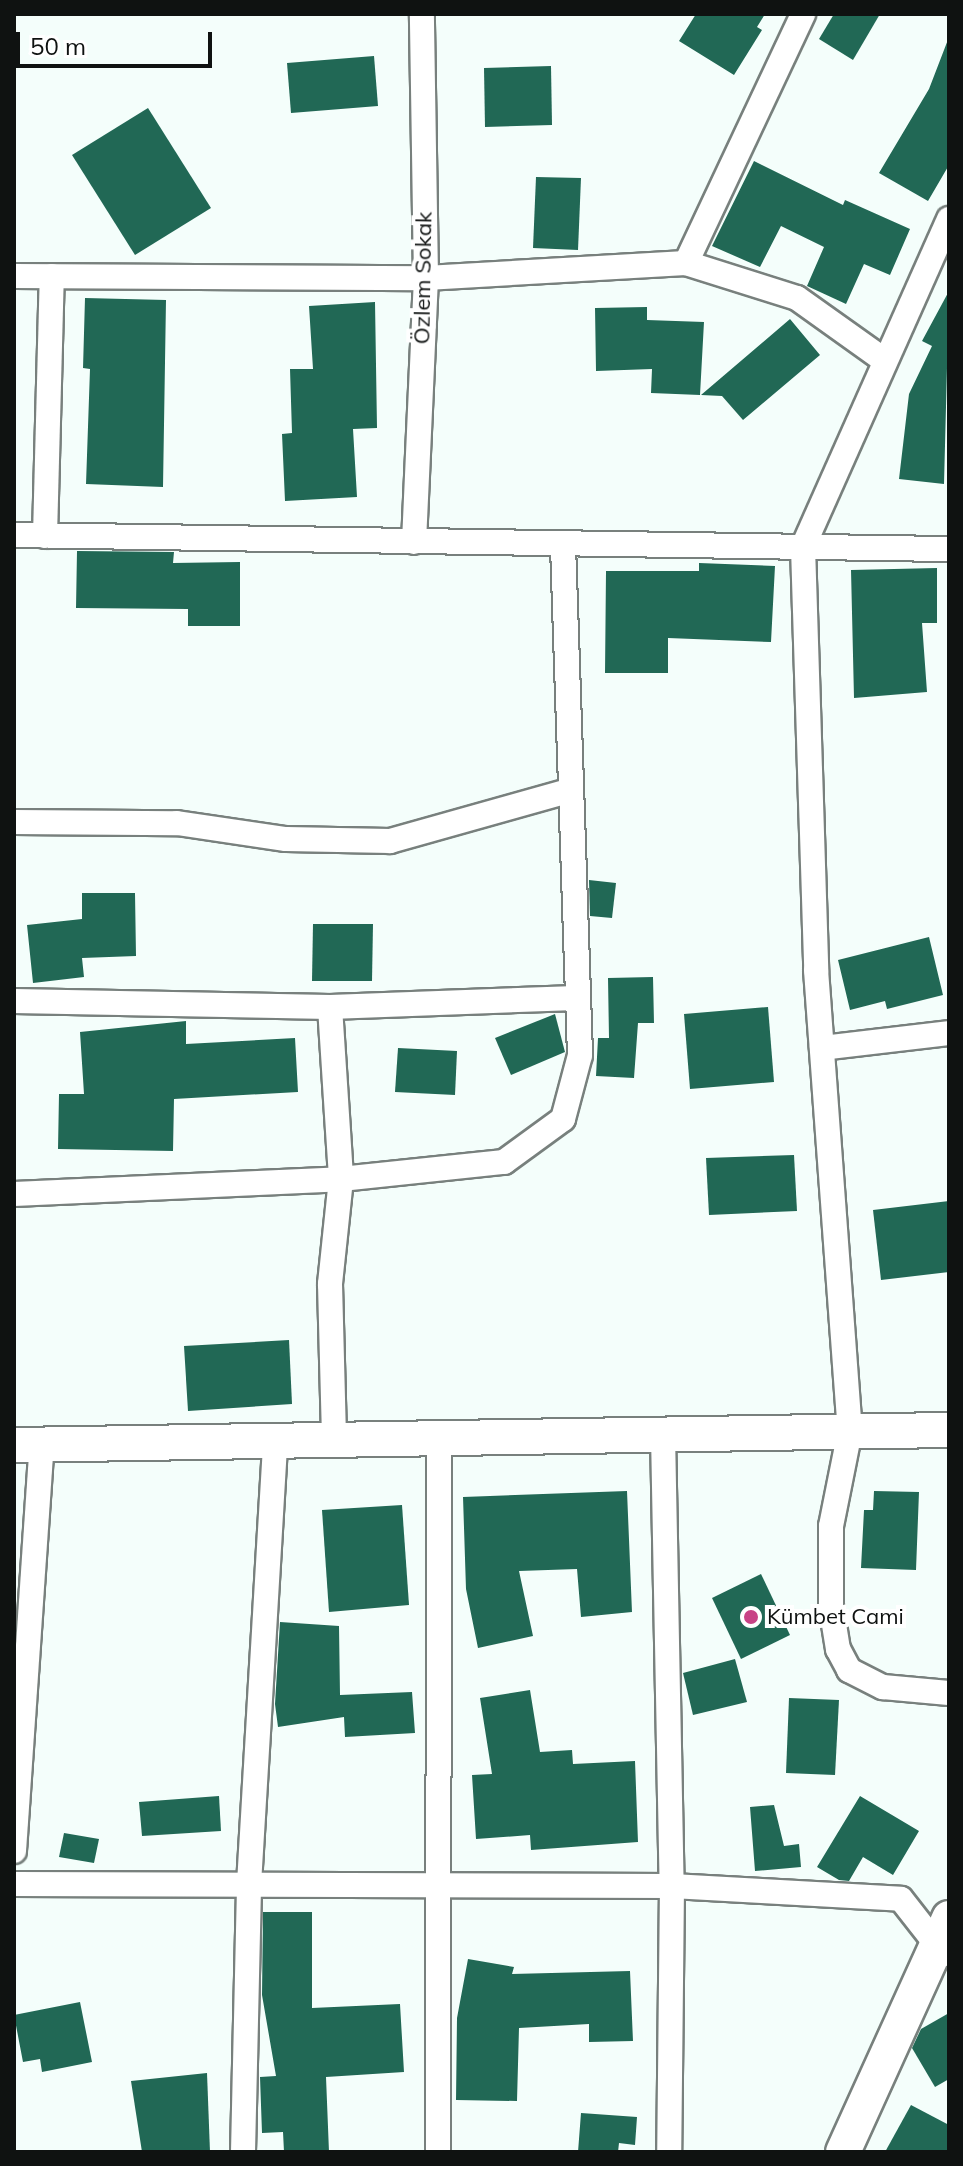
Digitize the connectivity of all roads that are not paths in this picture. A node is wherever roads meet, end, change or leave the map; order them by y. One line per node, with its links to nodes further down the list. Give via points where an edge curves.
1 (422, 14): 7 (street, Özlem Sokak)
2 (803, 14): 4 (street)
3 (949, 219): 8 (street)
4 (686, 263): 7 (street); 8 (street, via 797,298)
5 (14, 276): 6 (street)
6 (52, 276): 7 (street); 10 (street)
7 (426, 278): 11 (street, Özlem Sokak)
8 (884, 360): 13 (street)
9 (14, 535): 10 (street)
10 (45, 536): 11 (street)
11 (414, 542): 12 (street)
12 (563, 544): 13 (street); 15 (street)
13 (803, 547): 14 (street); 21 (street)
14 (949, 549)
15 (568, 791): 16 (street, via 390,841 286,839 177,823); 17 (street)
16 (14, 822)
17 (576, 998): 19 (street); 22 (street, via 580,1055 563,1119 504,1162)
18 (14, 1001): 19 (street)
19 (330, 1007): 22 (street)
20 (949, 1033): 21 (street)
21 (822, 1048): 25 (street)
22 (341, 1179): 23 (street); 28 (street, via 330,1284)
23 (14, 1194)
24 (949, 1430): 25 (street)
25 (850, 1431): 26 (street); 31 (street, via 831,1526 831,1606 838,1649 849,1670 883,1687)
26 (663, 1434): 27 (street); 36 (street)
27 (439, 1437): 28 (street); 35 (street)
28 (334, 1439): 29 (street)
29 (275, 1440): 30 (street); 34 (street)
30 (28, 1444): 32 (street)
31 (949, 1693)
32 (14, 1851)
33 (14, 1884): 34 (street)
34 (249, 1884): 35 (street); 38 (street)
35 (440, 1885): 36 (street); 39 (street)
36 (672, 1886): 37 (street, via 901,1899); 40 (street)
37 (944, 1941): 41 (street)
38 (243, 2152)
39 (438, 2152)
40 (669, 2152)
41 (843, 2152)

